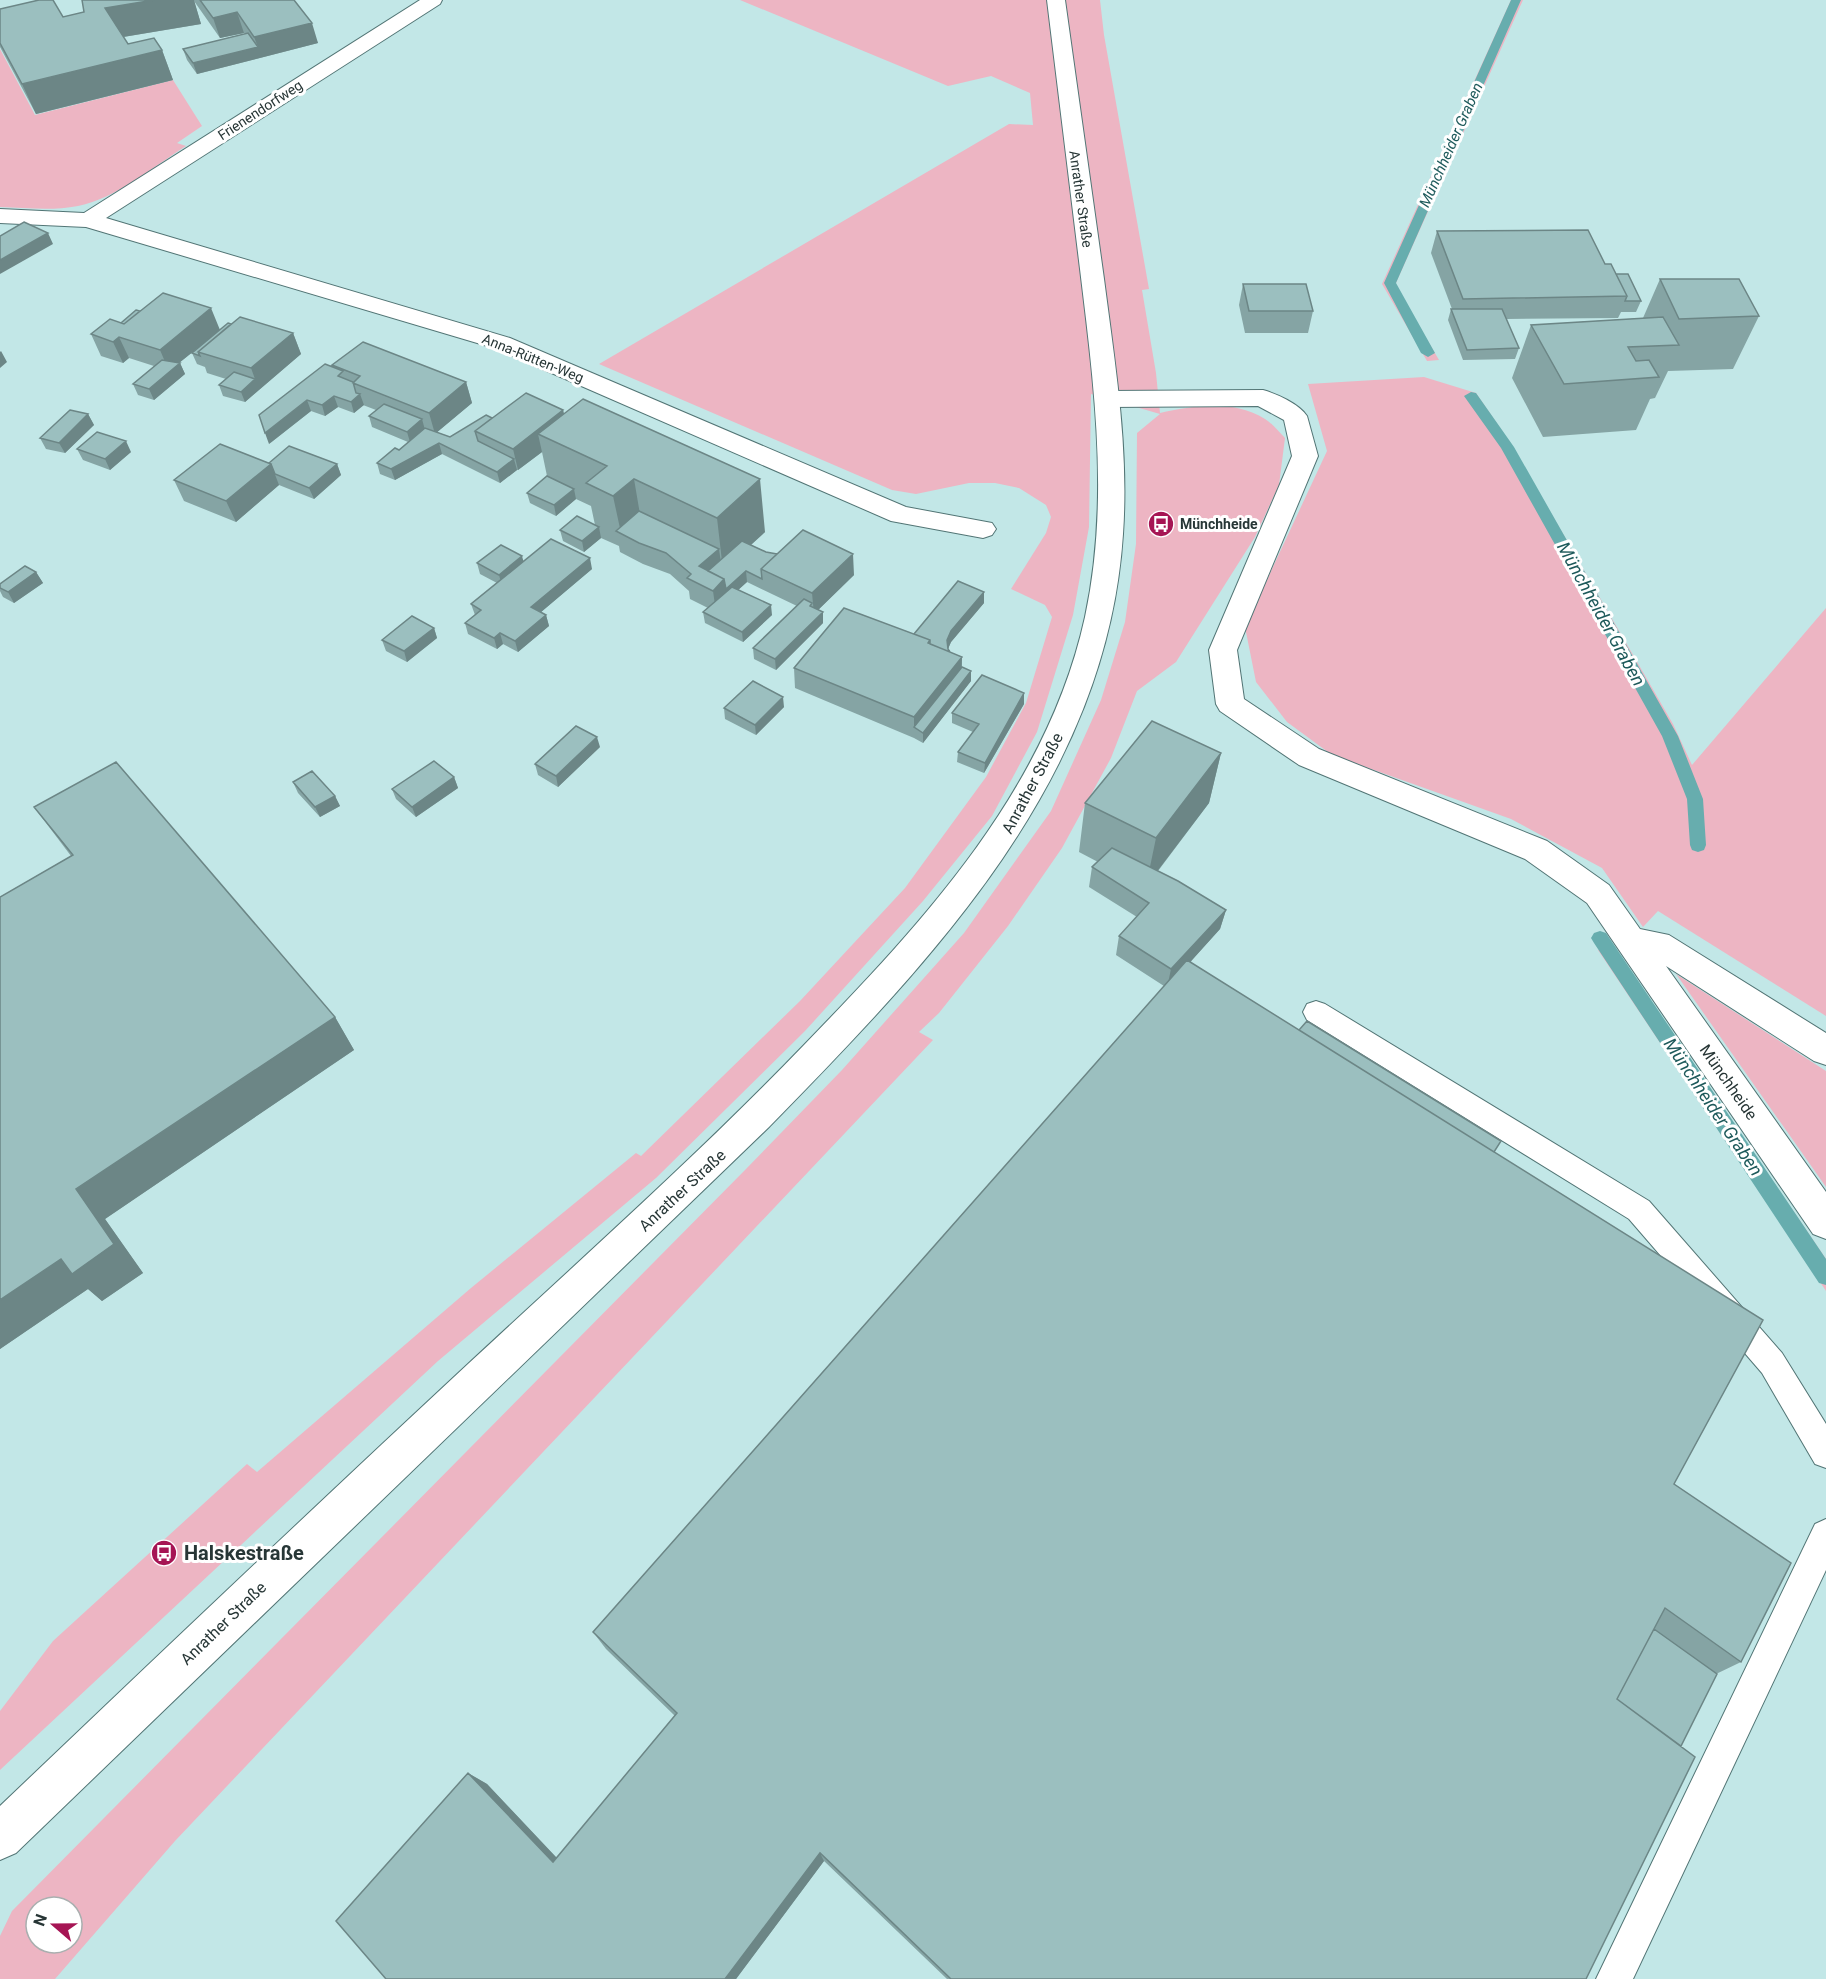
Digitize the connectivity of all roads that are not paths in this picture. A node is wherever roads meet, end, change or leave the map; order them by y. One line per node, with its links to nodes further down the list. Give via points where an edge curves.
1 (433, 0): 4 (street, Frienendorfweg)
2 (1056, 0): 5 (street, Anrather Straße)
3 (0, 216): 4 (street, Anna-Rütten-Weg)
4 (88, 220): 6 (street, Anna-Rütten-Weg, via 502,343 900,515)
5 (1108, 399): 7 (street, via 1263,398 1295,416 1305,456 1224,650 1230,704 1310,757 1536,850 1598,894); 13 (street, Anrather Straße, via 1113,505 1108,568 1096,634 1055,746 1011,827 969,883 818,1056 721,1154 386,1467)
6 (982, 529)
7 (1632, 941): 9 (street, via 1658,944); 10 (street, Münchheide)
8 (1316, 1012): 11 (lane, via 1639,1210 1772,1363)
9 (1826, 1051)
10 (1826, 1222)
11 (1826, 1453)
12 (1826, 1535): 14 (lane)
13 (0, 1837)
14 (1614, 1979)

